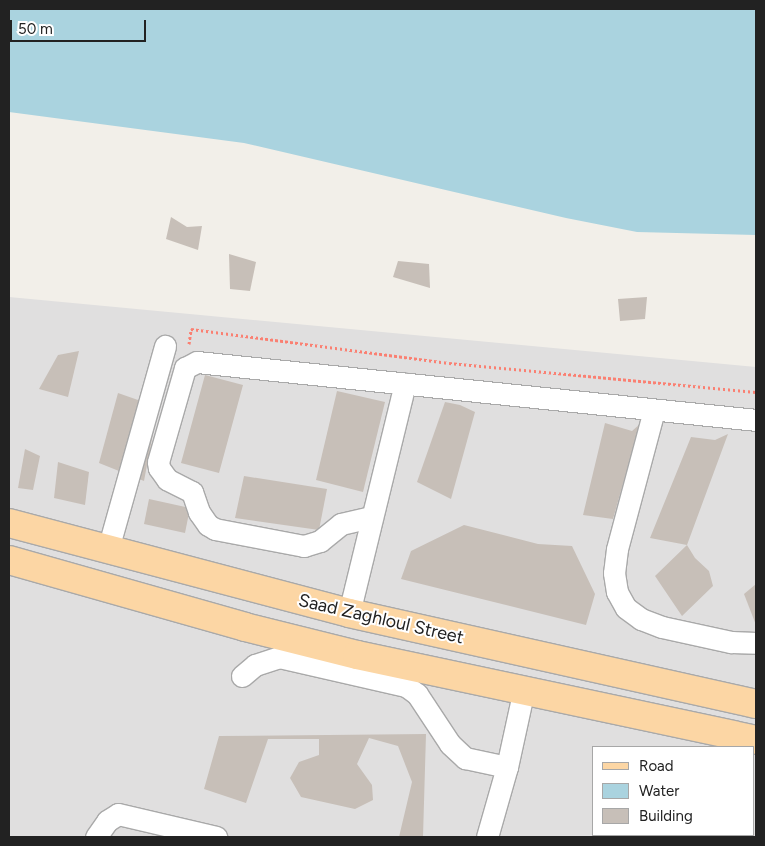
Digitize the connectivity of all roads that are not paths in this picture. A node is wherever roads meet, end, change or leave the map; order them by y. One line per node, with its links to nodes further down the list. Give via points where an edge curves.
1 (165, 346): 7 (street)
2 (405, 384): 3 (street); 5 (street); 5 (street, via 192,363 183,372 159,456 162,474 192,492 202,519 215,529 304,546 320,541 341,524)
3 (654, 410): 4 (street); 10 (street, via 616,549 614,573 617,592 626,608 641,619 662,627 731,642)
4 (756, 420)
5 (371, 517): 9 (street)
6 (9, 523): 7 (main road, Saad Zaghloul Street)
7 (108, 549): 9 (main road, Saad Zaghloul Street)
8 (9, 560): 12 (main road, via 307,642)
9 (348, 613): 13 (main road, Saad Zaghloul Street)
10 (756, 643)
11 (242, 676): 15 (street, via 255,665 279,657 406,686 417,694 450,744 465,758)
12 (524, 689): 14 (main road); 15 (street)
13 (756, 704)
14 (756, 740)
15 (508, 767): 18 (street)
16 (96, 837): 17 (street, via 107,820 118,814)
17 (216, 837)
18 (487, 837)

